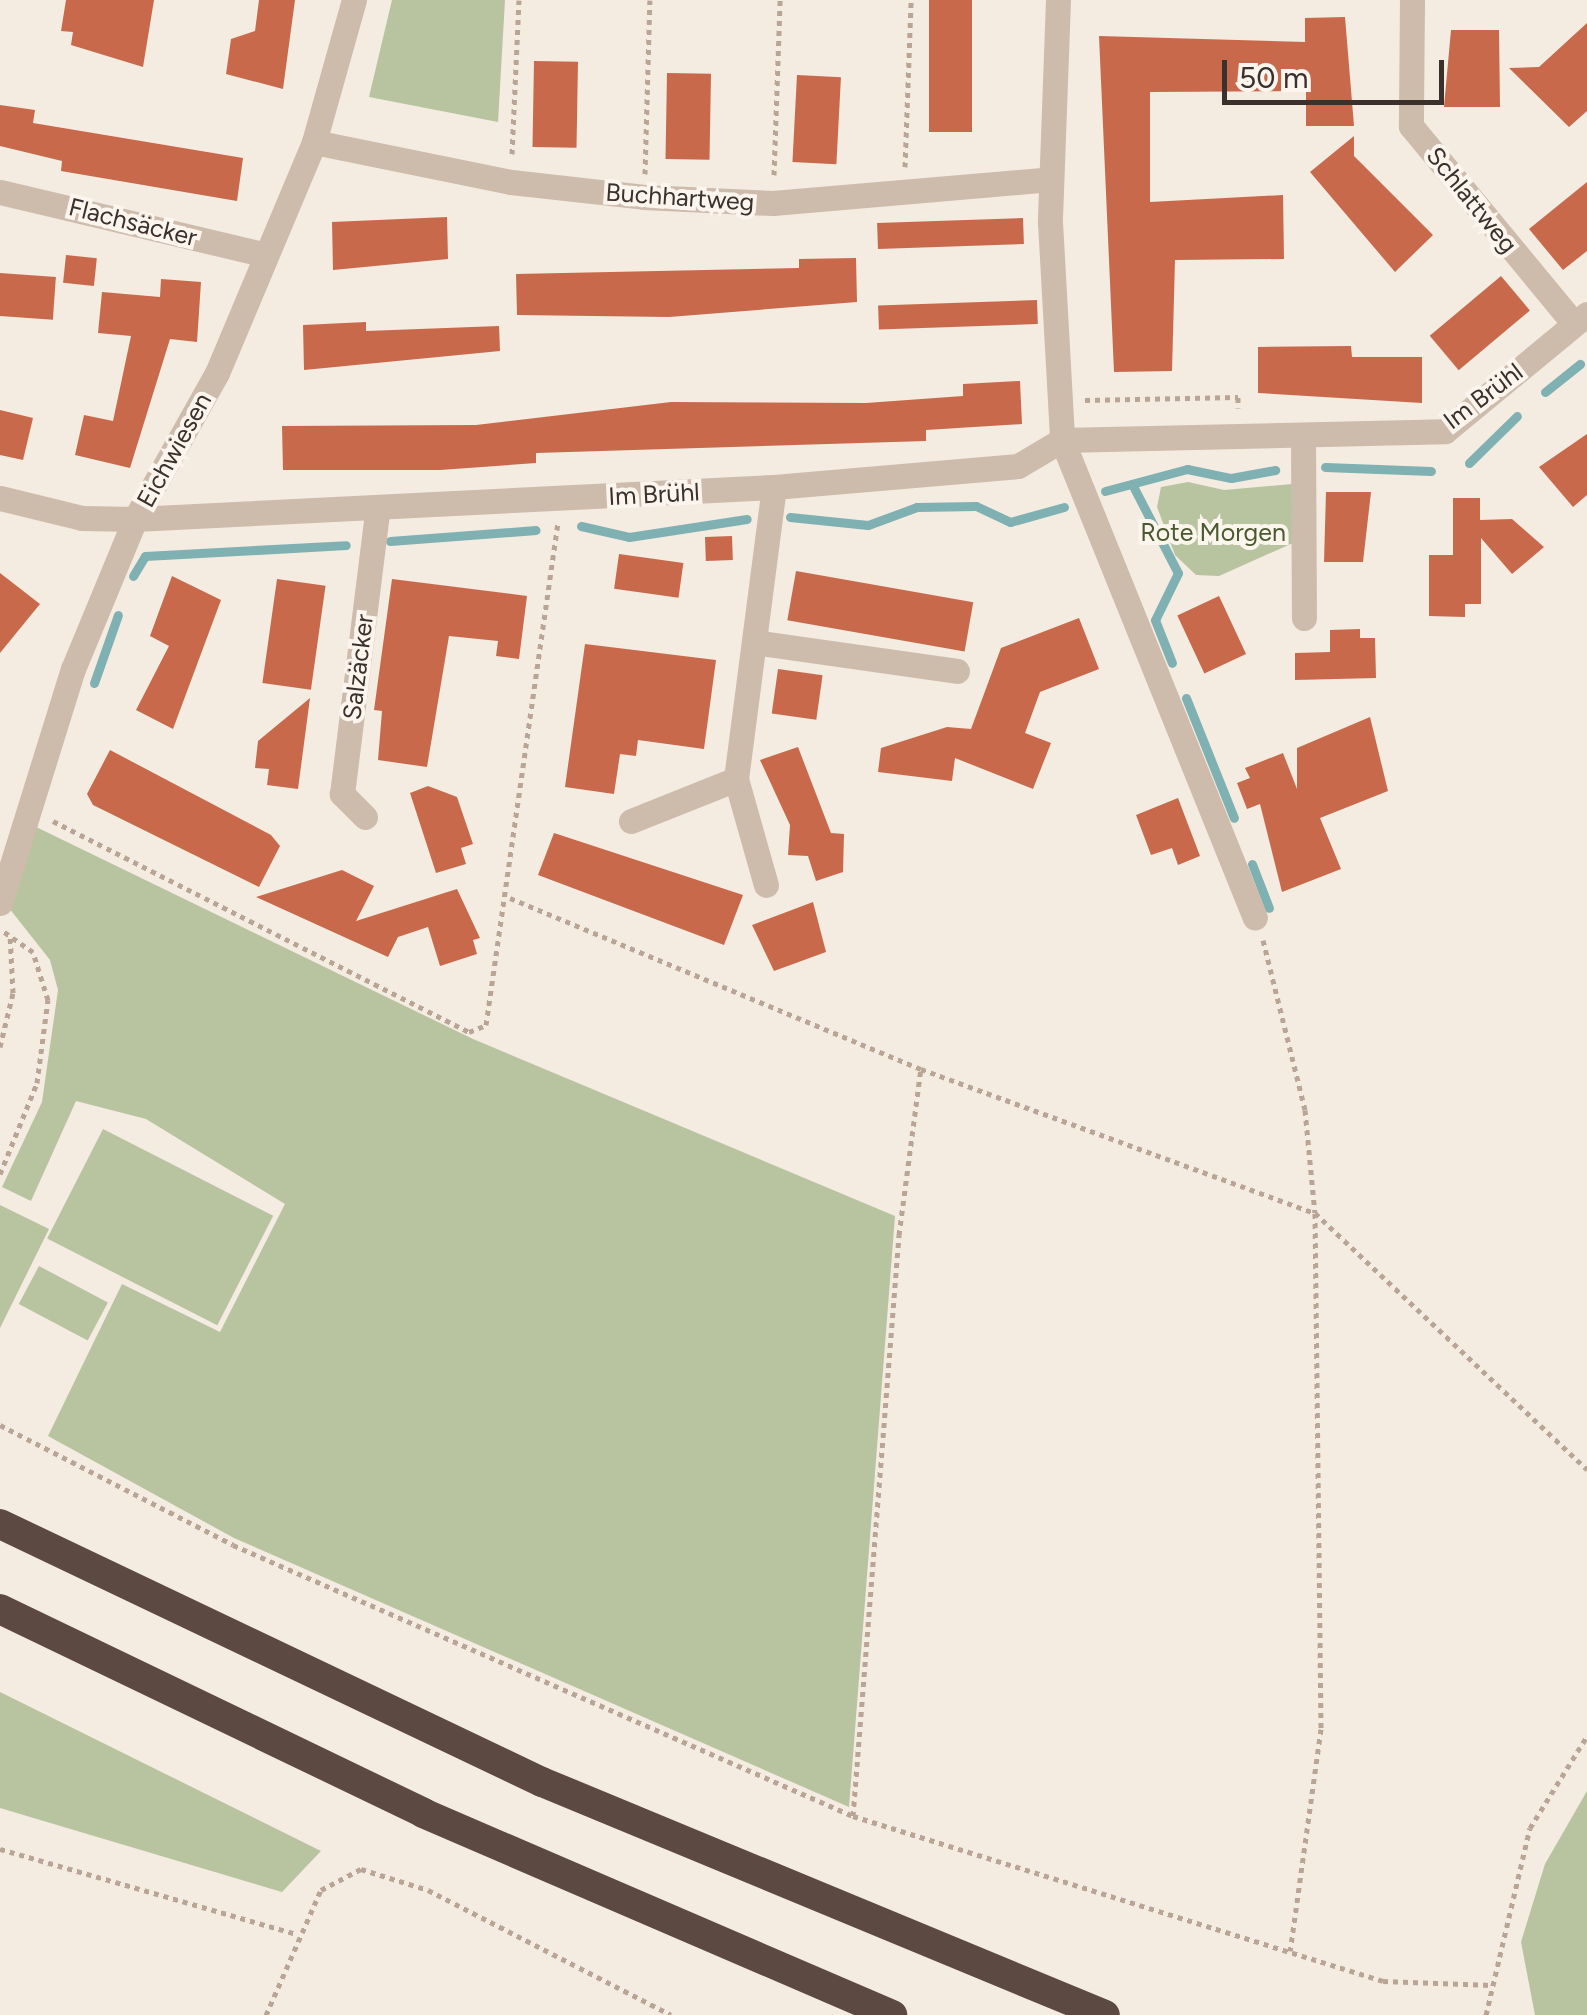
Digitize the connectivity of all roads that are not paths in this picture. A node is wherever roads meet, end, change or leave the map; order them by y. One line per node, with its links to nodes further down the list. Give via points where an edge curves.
1 (354, 0): 4 (street, Eichwiesen)
2 (1058, 0): 5 (street)
3 (1412, 0): 8 (street, Schlattweg, via 1412,126)
4 (314, 142): 5 (street, Buchhartweg, via 510,182 773,203); 7 (street, Eichwiesen)
5 (1050, 180): 10 (street)
6 (0, 192): 7 (street, Flachsäcker)
7 (266, 254): 14 (street, Eichwiesen, via 216,374)
8 (1581, 319): 9 (street, Im Brühl, via 1445,431)
9 (1302, 435): 10 (street, Im Brühl); 15 (street)
10 (1062, 440): 11 (street, Im Brühl, via 1018,466); 23 (street)
11 (774, 487): 13 (street, Im Brühl); 16 (street)
12 (0, 498): 14 (street, Im Brühl, via 82,518)
13 (378, 508): 14 (street, Im Brühl); 19 (street, Salzäcker, via 342,794)
14 (135, 519): 22 (street, Eichwiesen, via 26,807)
15 (1304, 618)
16 (754, 642): 17 (street); 18 (street)
17 (958, 671)
18 (736, 779): 20 (street); 21 (street)
19 (364, 817)
20 (631, 821)
21 (766, 885)
22 (0, 902)
23 (1255, 918)
24 (0, 1524): 27 (highway, via 542,1782)
25 (0, 1609): 26 (highway, via 423,1812)
26 (892, 2015)
27 (1105, 2015)

